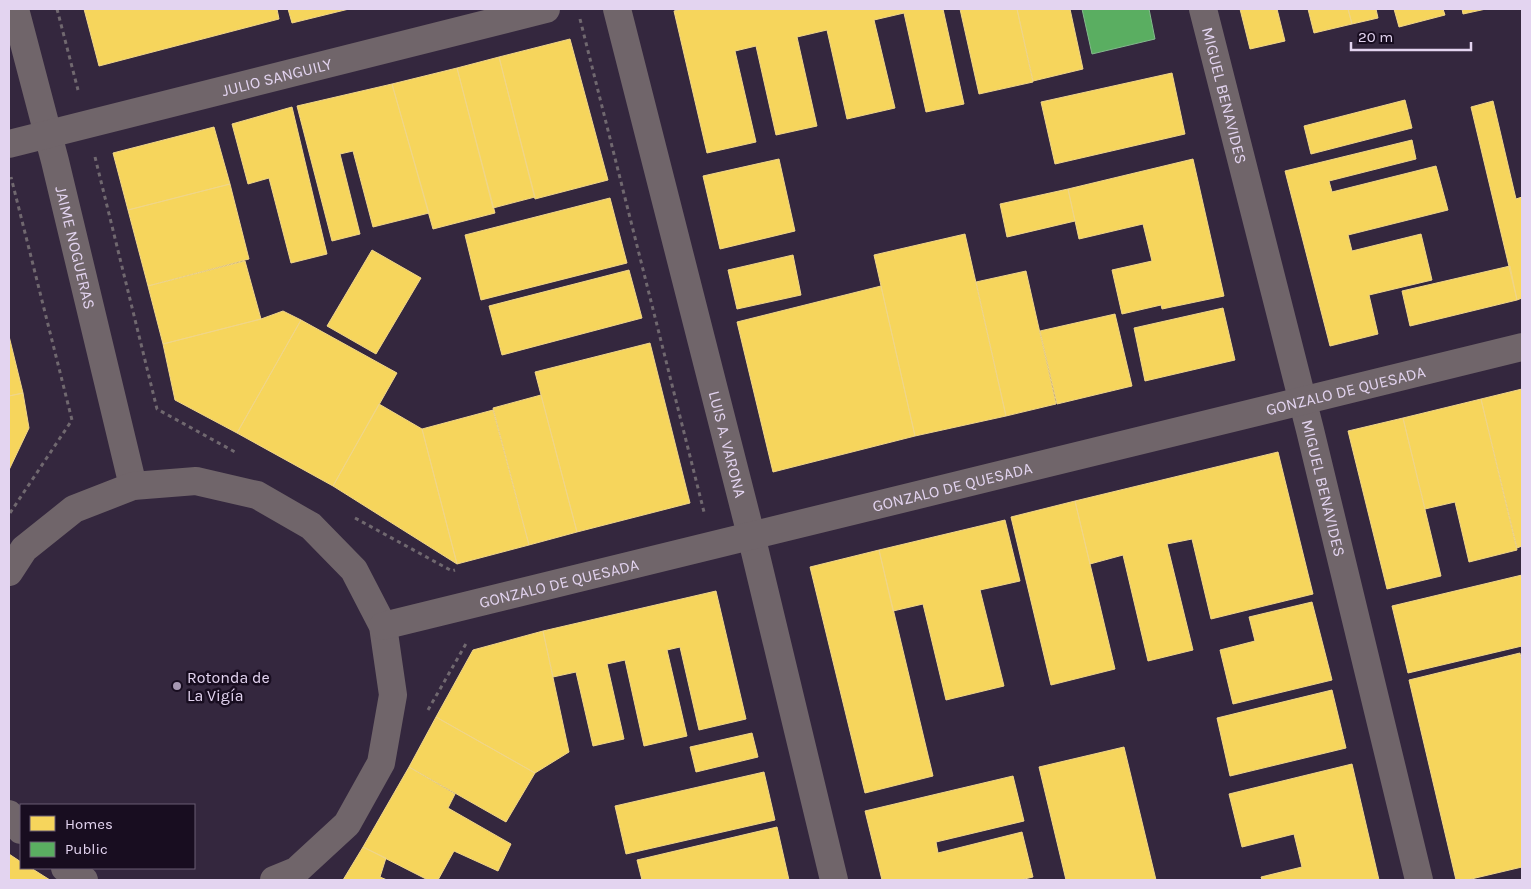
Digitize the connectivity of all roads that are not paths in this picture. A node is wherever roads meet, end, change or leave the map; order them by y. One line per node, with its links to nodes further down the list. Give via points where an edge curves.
1 (16, 9): 5 (street, JAIME NOGUERAS)
2 (546, 9): 5 (street, JULIO SANGUILY)
3 (617, 9): 10 (street, LUIS A. VARONA)
4 (1203, 9): 8 (street, MIGUEL BENAVIDES)
5 (48, 134): 6 (street, JULIO SANGUILY); 9 (street, JAIME NOGUERAS)
6 (9, 144)
7 (1522, 347): 8 (street, GONZALO DE QUESADA)
8 (1303, 400): 10 (street, GONZALO DE QUESADA); 19 (street, MIGUEL BENAVIDES)
9 (134, 486): 11 (street, via 74,510 24,550); 12 (street, via 196,481 257,495 311,526 354,570)
10 (751, 535): 12 (street, GONZALO DE QUESADA); 18 (street, LUIS A. VARONA)
11 (9, 572)
12 (382, 626): 17 (street, via 393,694 381,763 347,824 296,871)
13 (9, 814): 14 (street)
14 (20, 829)
15 (67, 869): 16 (street)
16 (84, 880)
17 (274, 880)
18 (834, 880)
19 (1419, 880)

